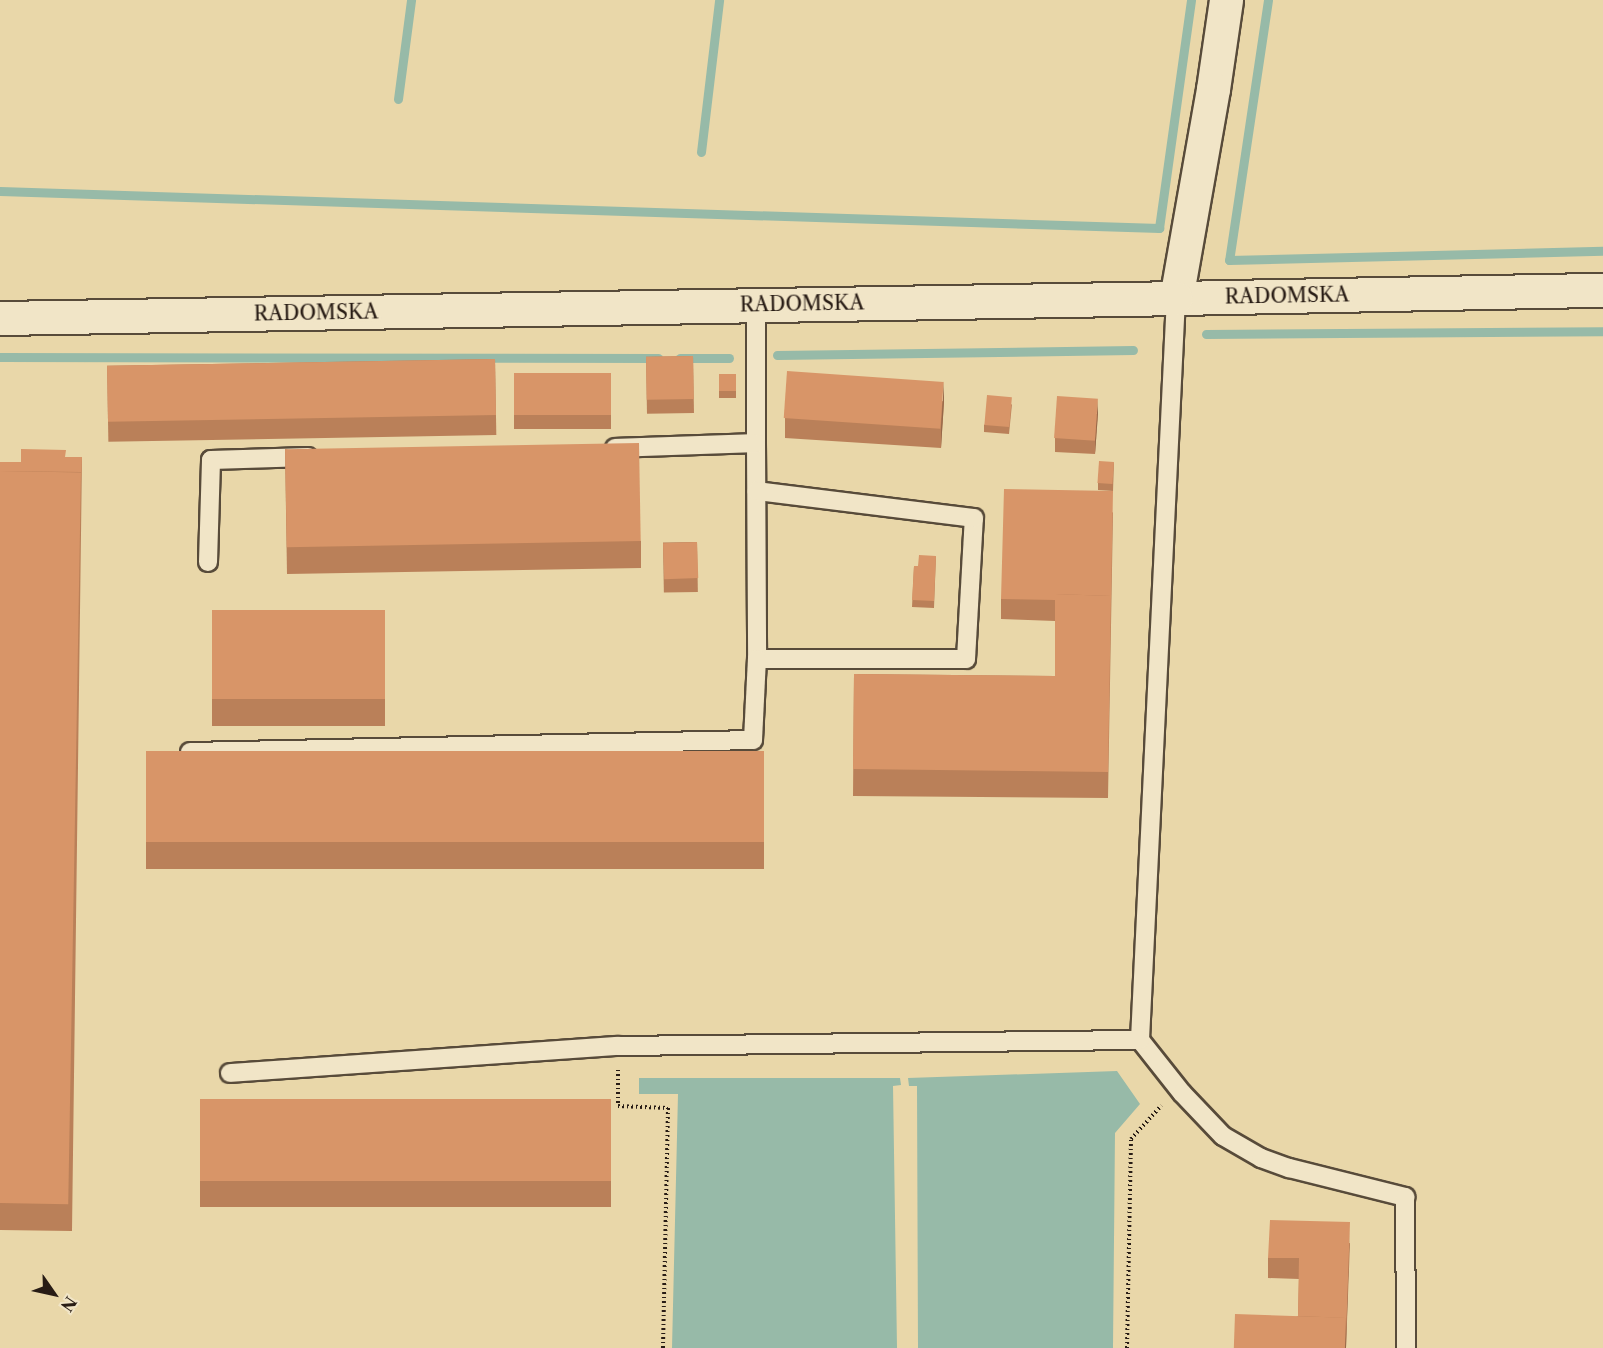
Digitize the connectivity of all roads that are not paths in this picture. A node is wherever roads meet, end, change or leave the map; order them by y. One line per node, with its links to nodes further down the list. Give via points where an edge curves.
1 (1226, 0): 3 (street)
2 (1603, 290): 3 (street, RADOMSKA)
3 (1176, 298): 4 (street, RADOMSKA); 13 (lane)
4 (756, 305): 5 (street, RADOMSKA); 6 (lane)
5 (0, 318)
6 (756, 443): 7 (lane); 9 (lane)
7 (602, 448)
8 (329, 456): 10 (lane, via 211,460)
9 (757, 491): 11 (lane); 11 (lane, via 974,518 966,659)
10 (208, 562)
11 (757, 659): 12 (lane, via 753,740)
12 (190, 752)
13 (1140, 1040): 14 (lane, via 617,1046); 15 (lane, via 1177,1088 1223,1136 1260,1158 1405,1197)
14 (230, 1073)
15 (1406, 1348)

